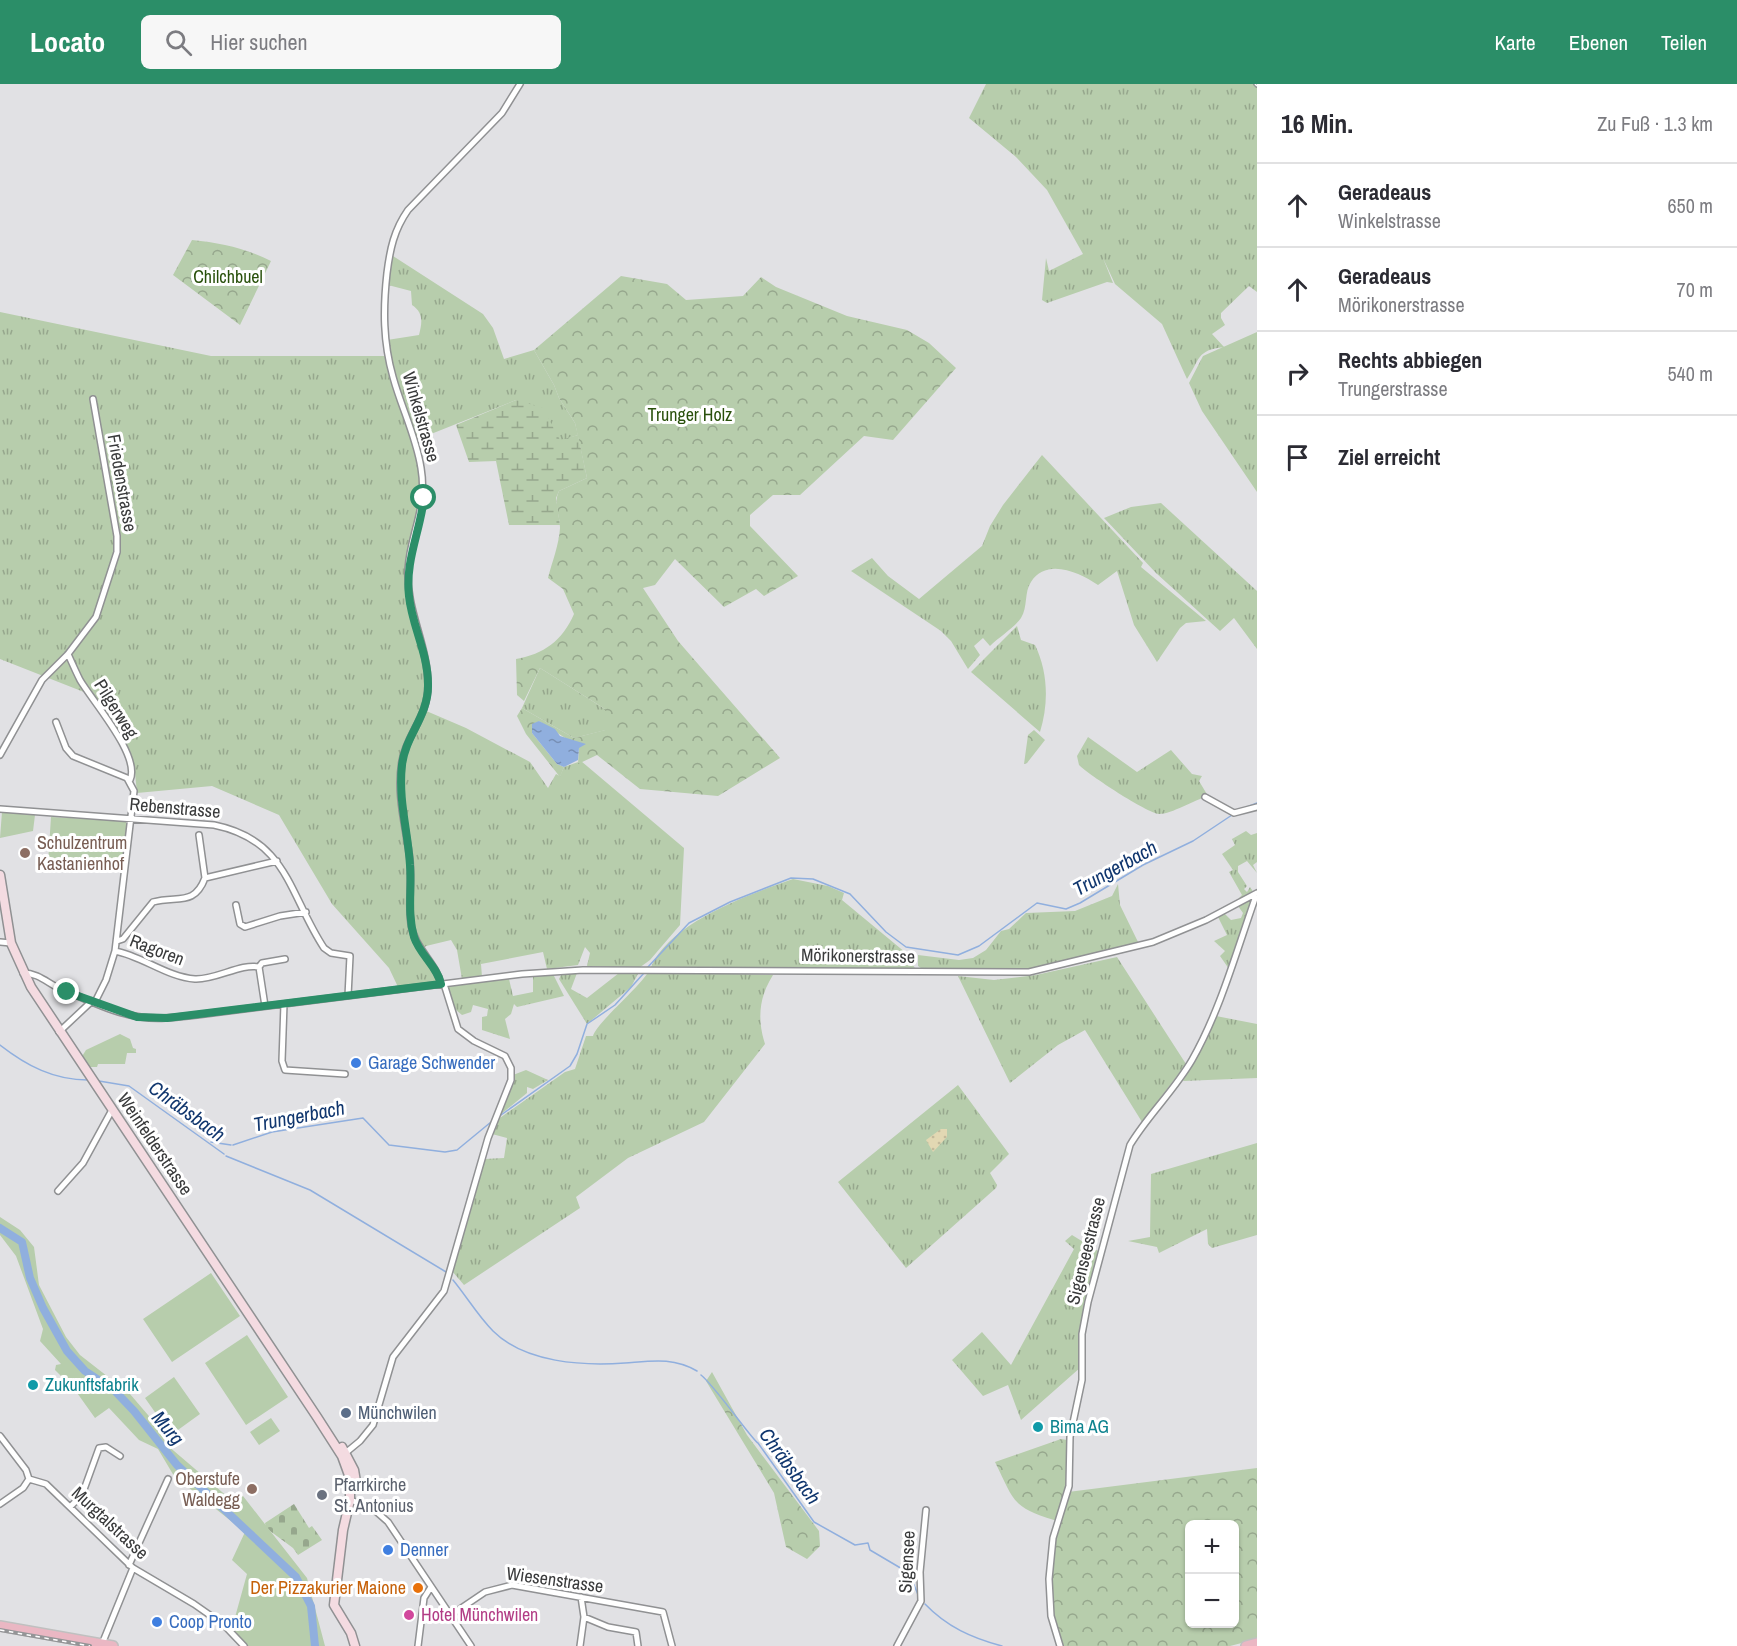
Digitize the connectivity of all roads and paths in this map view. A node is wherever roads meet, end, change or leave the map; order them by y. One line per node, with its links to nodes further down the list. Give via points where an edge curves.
1 (520, 84): 25 (street, Winkelstrasse, via 502,113 399,222 390,248 384,305 386,346 418,455 424,498 411,549 408,582 424,653 427,706 404,751 401,774 402,819 410,861 411,925 415,940)
2 (93, 399): 3 (street, Friedenstrasse, via 117,552 96,617)
3 (68, 654): 5 (street, Friedenstrasse, via 42,680); 6 (street, Pilgerweg, via 122,743 131,766)
4 (56, 722): 6 (street, via 73,756)
5 (0, 755)
6 (130, 780): 10 (street, Pilgerweg, via 134,790)
7 (1205, 798): 8 (street, via 1238,813)
8 (1257, 807)
9 (0, 809): 10 (street, Rebenstrasse)
10 (132, 820): 12 (street, Rebenstrasse, via 229,828 255,840); 18 (street, Pilgerweg)
11 (199, 835): 14 (street)
12 (277, 861): 14 (street); 17 (street, Rebenstrasse)
13 (0, 875): 20 (main road, Weinfelderstrasse)
14 (205, 878): 18 (street, via 199,891 190,897 153,902 123,939)
15 (1257, 893): 25 (street, Mörikonerstrasse, via 1153,942 1029,972 583,970); 59 (street, Sigenseestrasse, via 1202,1042 1178,1082 1130,1145 1088,1302 1082,1334 1082,1380 1070,1437 1069,1486 1053,1538 1049,1579 1051,1616)
16 (236, 905): 17 (street, via 240,924 245,927)
17 (306, 912): 26 (street, Rebenstrasse, via 325,949 350,958)
18 (117, 941): 21 (street, Pilgerweg)
19 (0, 942): 20 (street)
20 (11, 943): 24 (main road, Weinfelderstrasse)
21 (115, 951): 23 (street, Ragoren, via 190,978 212,978); 27 (street, Pilgerweg)
22 (285, 959): 23 (street, Ragoren)
23 (259, 967): 29 (street)
24 (22, 973): 27 (street, Mörikonerstrasse, via 34,973); 30 (main road, Weinfelderstrasse)
25 (443, 984): 26 (street, Mörikonerstrasse); 35 (street, via 458,1029 505,1056 512,1068 511,1080 488,1138 444,1290 393,1357 373,1425)
26 (348, 996): 28 (street, Mörikonerstrasse)
27 (93, 1002): 29 (street, Mörikonerstrasse, via 151,1018); 30 (street)
28 (284, 1004): 29 (street, Mörikonerstrasse); 31 (street, via 285,1070)
29 (265, 1006)
30 (60, 1032): 32 (main road, Weinfelderstrasse)
31 (345, 1074)
32 (112, 1110): 33 (street, via 82,1163); 35 (main road, Weinfelderstrasse)
33 (58, 1191)
34 (0, 1436): 37 (street)
35 (344, 1455): 39 (main road, Weinfelderstrasse)
36 (120, 1456): 41 (street, via 106,1447 99,1448 82,1495)
37 (29, 1479): 40 (street, via 24,1488); 41 (street, Murgtalstrasse, via 46,1484)
38 (168, 1479): 43 (street)
39 (352, 1500): 44 (street, via 383,1516); 52 (main road, Weinfelderstrasse, via 342,1537 334,1605)
40 (0, 1504)
41 (70, 1507): 43 (street, Murgtalstrasse)
42 (926, 1510): 58 (street, Sigensee, via 921,1601)
43 (131, 1566): 50 (street); 51 (street, Murgtalstrasse, via 224,1625)
44 (431, 1587): 46 (street); 53 (street, via 424,1598)
45 (581, 1597): 46 (street, Wiesenstrasse, via 502,1586 485,1592); 47 (street); 57 (street, Wiesenstrasse, via 663,1612)
46 (451, 1615): 54 (street)
47 (584, 1617): 55 (street); 56 (street, via 608,1628 636,1632)
48 (0, 1626): 50 (main road)
49 (1257, 1643): 60 (main road)
50 (107, 1645)
51 (242, 1645)
52 (355, 1646)
53 (418, 1646)
54 (471, 1646)
55 (580, 1646)
56 (638, 1646)
57 (672, 1646)
58 (897, 1646)
59 (1060, 1646)
60 (1246, 1646)

